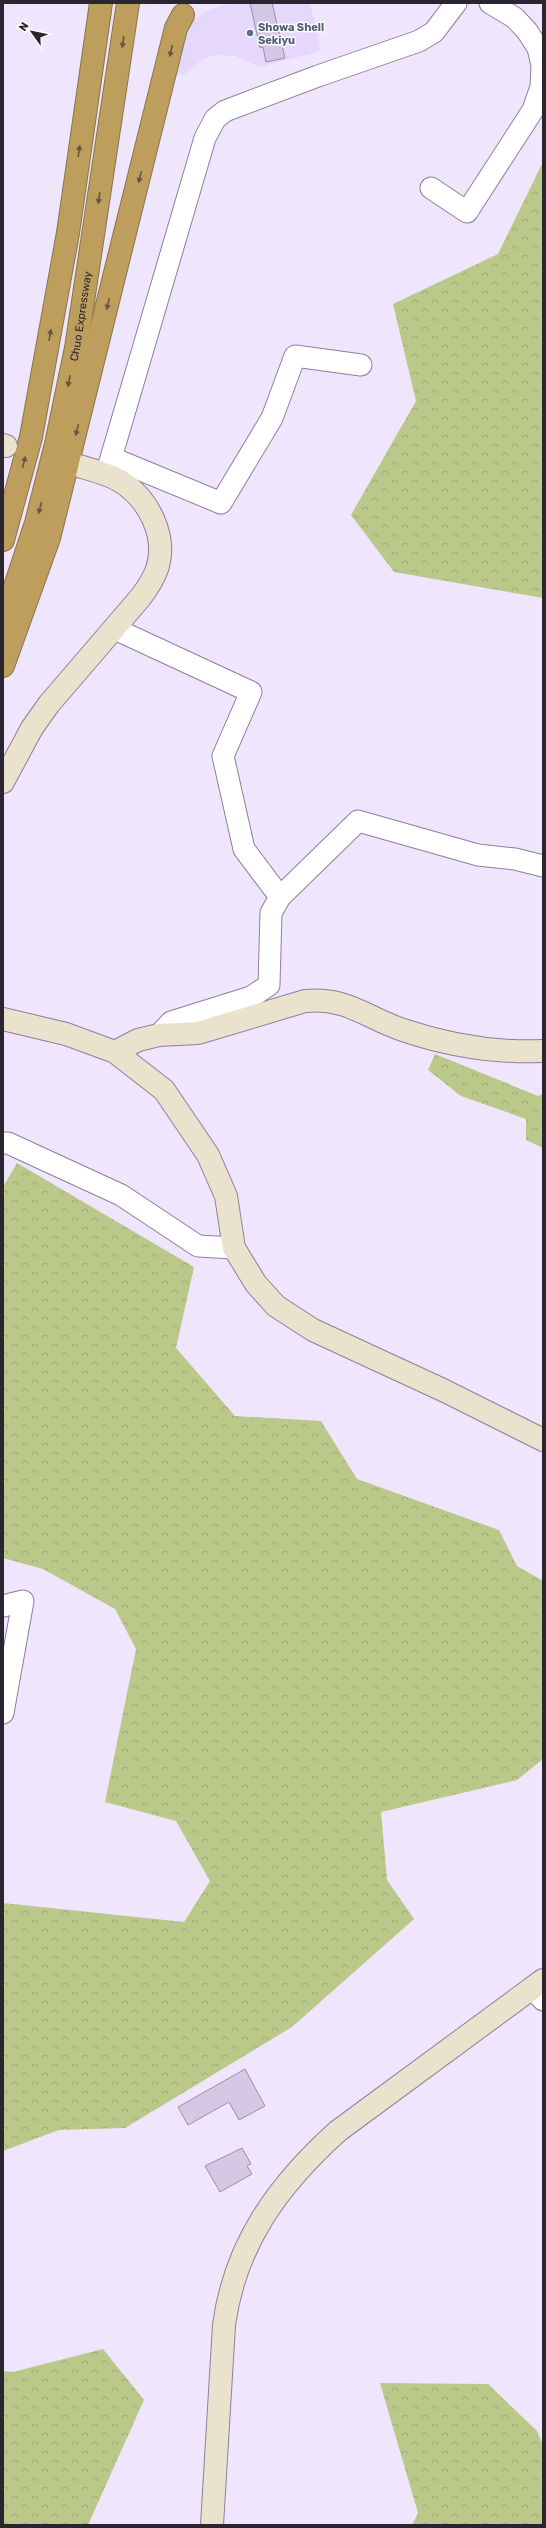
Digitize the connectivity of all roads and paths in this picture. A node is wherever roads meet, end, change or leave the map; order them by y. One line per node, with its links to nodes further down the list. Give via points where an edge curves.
1 (101, 3): 10 (highway, one-way to 1, via 31,436 68,233)
2 (128, 3): 11 (highway, Chuo Expressway, one-way to 11, via 67,393 36,523)
3 (456, 3): 9 (street, via 434,32 419,41 225,111 215,119 206,138)
4 (490, 3): 6 (street, via 515,18 538,48 542,65 541,87 533,110 467,212)
5 (183, 15): 13 (highway, one-way to 13, via 176,28 49,538)
6 (430, 188)
7 (361, 365): 9 (street, via 295,356 272,418 221,503)
8 (79, 466): 9 (street)
9 (109, 467): 12 (street, via 119,481 140,498 148,509 159,539 160,554 152,581)
10 (3, 540)
11 (3, 623)
12 (115, 629): 14 (street, via 49,704 32,728); 16 (street, via 251,692 223,756 244,849)
13 (3, 666)
14 (3, 782)
15 (543, 866): 16 (street, via 516,859 478,855 358,821)
16 (280, 898): 18 (street, via 271,913 269,985 251,997 171,1022)
17 (3, 1019): 20 (street, via 66,1034)
18 (159, 1035): 19 (street, via 198,1033 306,1001 322,1000 363,1011 402,1030 490,1050); 20 (street, via 138,1040)
19 (543, 1051)
20 (115, 1052): 22 (street, via 164,1090 208,1155 226,1196)
21 (5, 1146): 22 (street, via 121,1195 198,1246)
22 (234, 1248): 23 (street, via 256,1284 276,1306 313,1330)
23 (543, 1440)
24 (3, 1606): 25 (street, via 23,1601)
25 (3, 1713)
26 (539, 1989): 27 (street, via 332,2136 285,2185 251,2235 239,2261 224,2325)
27 (212, 2525)

